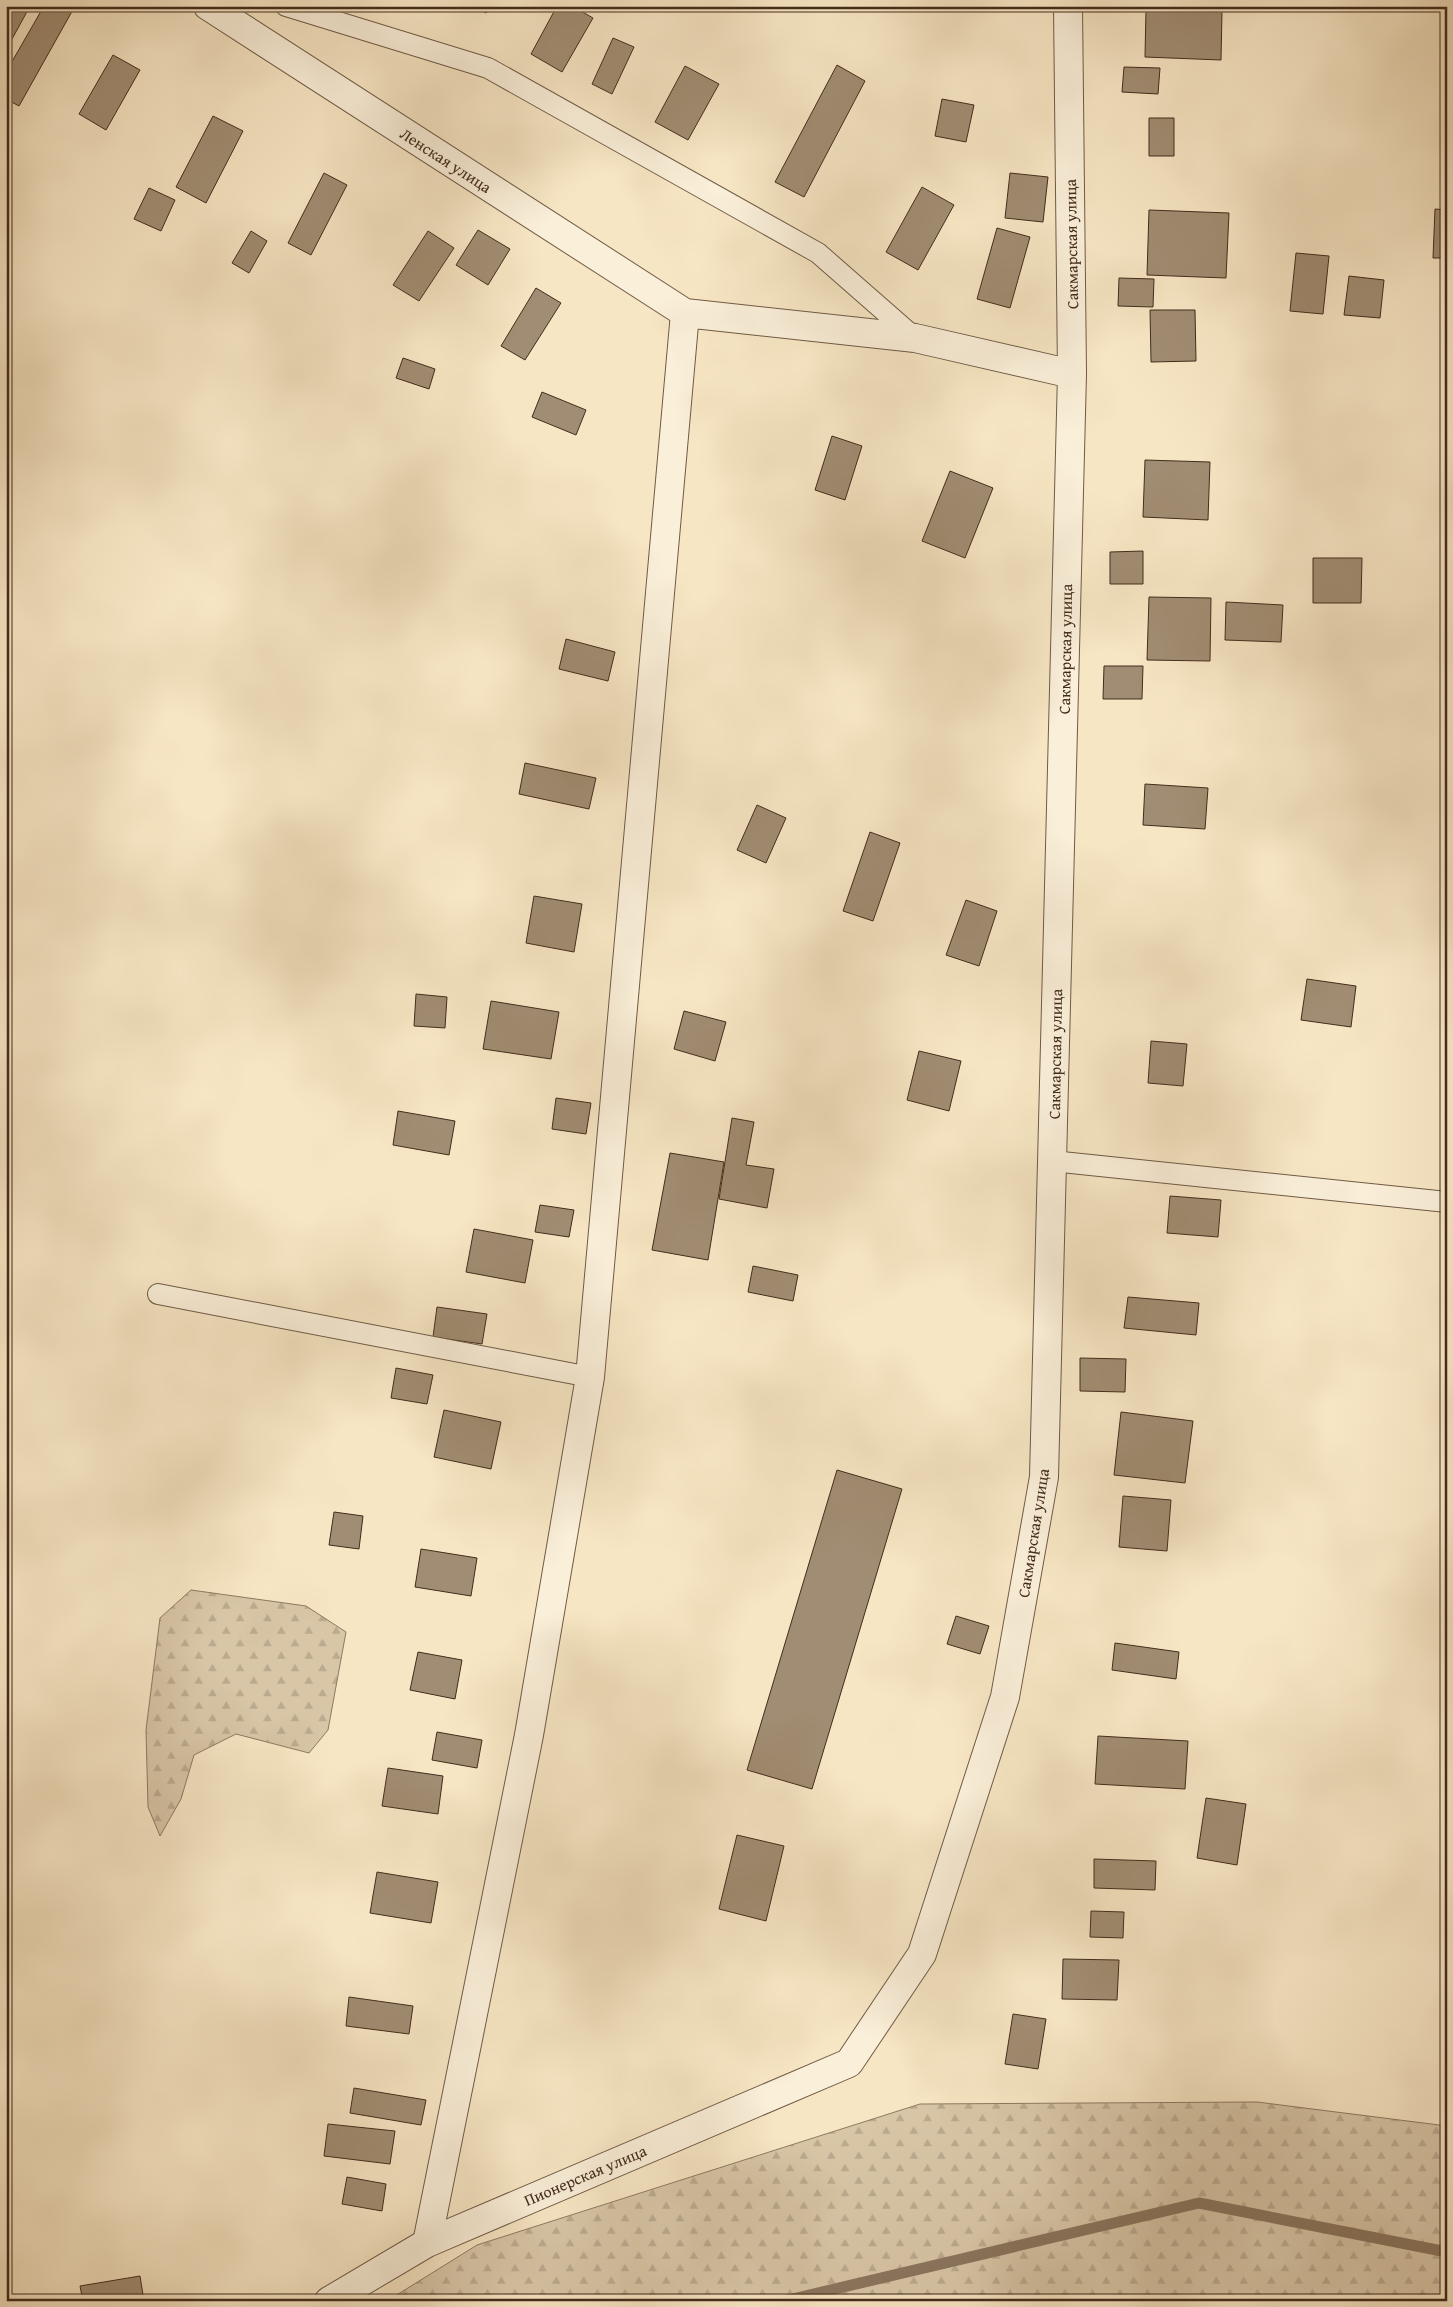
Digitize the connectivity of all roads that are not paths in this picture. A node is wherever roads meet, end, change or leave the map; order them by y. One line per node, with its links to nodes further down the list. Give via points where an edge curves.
1 (208, 6): 4 (street, Ленская улица)
2 (286, 6): 5 (lane, via 488,68 818,253)
3 (1068, 6): 6 (street, Сакмарская улица)
4 (685, 314): 5 (street); 10 (street)
5 (915, 338): 6 (street)
6 (1072, 374): 7 (street, Сакмарская улица)
7 (1052, 1161): 8 (lane); 11 (street, Сакмарская улица, via 1044,1477 1005,1697 922,1954)
8 (1447, 1202)
9 (158, 1294): 10 (lane)
10 (590, 1377): 12 (street, via 529,1736)
11 (849, 2063): 12 (street, Пионерская улица)
12 (427, 2243): 13 (street, Пионерская улица)
13 (329, 2301)

